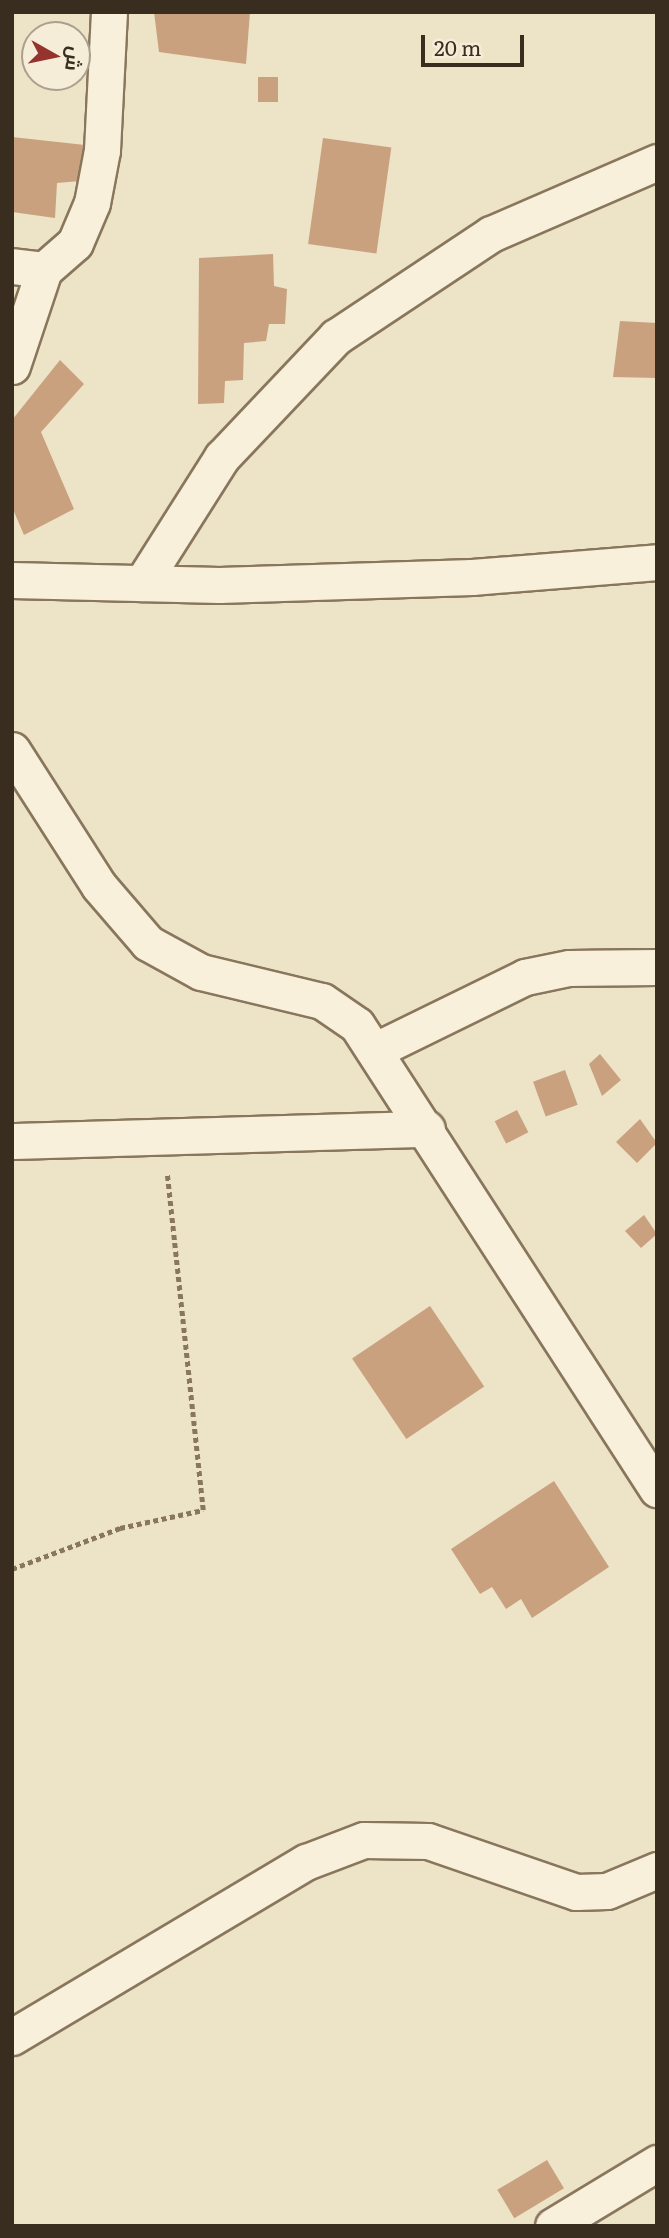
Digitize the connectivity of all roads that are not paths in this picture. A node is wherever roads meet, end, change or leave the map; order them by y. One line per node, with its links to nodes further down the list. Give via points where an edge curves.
1 (108, 12): 3 (street, via 102,150 92,203 75,243)
2 (657, 162): 7 (street, via 491,234 336,338 222,457)
3 (28, 268): 4 (street)
4 (12, 366)
5 (657, 562): 7 (street, via 472,577)
6 (12, 580): 7 (street)
7 (142, 583)
8 (12, 750): 10 (street, via 99,886 148,943 201,972 322,1001 357,1025)
9 (657, 967): 10 (street, via 569,968 525,977)
10 (378, 1049): 11 (street)
11 (427, 1129): 12 (street); 13 (street)
12 (12, 1141)
13 (657, 1489)
14 (657, 1870): 15 (street, via 607,1891 576,1892 428,1841 364,1840 306,1862)
15 (12, 2037)
16 (657, 2163): 17 (street)
17 (553, 2226)

